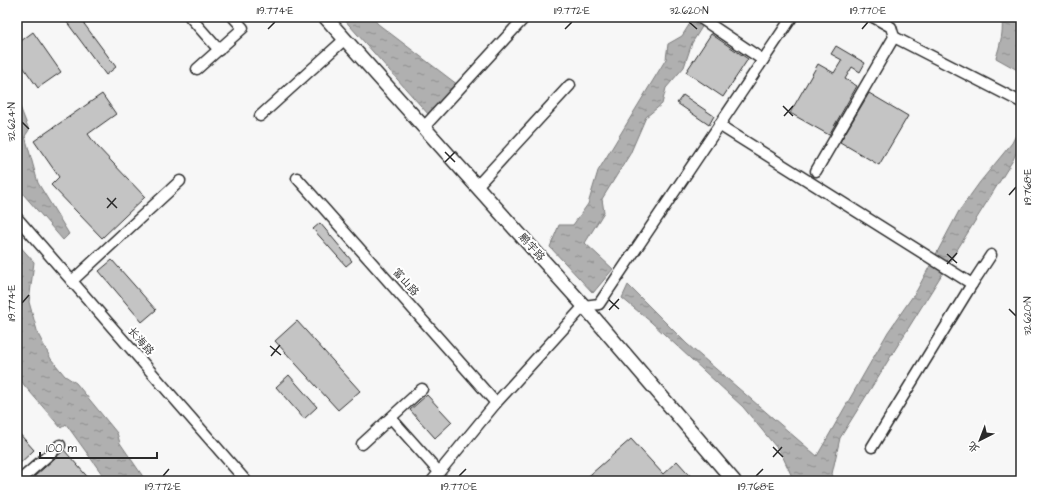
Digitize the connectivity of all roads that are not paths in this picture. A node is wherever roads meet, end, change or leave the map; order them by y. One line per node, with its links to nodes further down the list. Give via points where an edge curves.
1 (190, 17): 10 (street)
2 (233, 17): 10 (street, via 243,28)
3 (325, 17): 9 (main road, 鹏宇路)
4 (699, 17): 11 (street)
5 (792, 17): 11 (street)
6 (873, 17): 8 (street, via 891,27)
7 (521, 18): 17 (street)
8 (894, 37): 14 (street); 18 (street)
9 (345, 39): 15 (street); 17 (main road, 鹏宇路)
10 (220, 50): 12 (street)
11 (763, 60): 16 (street)
12 (198, 69)
13 (570, 85): 21 (street)
14 (1021, 102)
15 (260, 116)
16 (719, 125): 25 (street); 26 (street, via 599,304)
17 (424, 127): 21 (main road, 鹏宇路)
18 (816, 171)
19 (297, 178): 28 (street, 富山路)
20 (180, 181): 24 (street)
21 (477, 186): 26 (main road, 鹏宇路)
22 (17, 218): 24 (street, 长海路)
23 (991, 255): 25 (street)
24 (72, 281): 35 (street, 长海路)
25 (972, 284): 32 (street)
26 (584, 306): 28 (street); 37 (main road, 鹏宇路)
27 (422, 389): 29 (street)
28 (496, 402): 33 (street)
29 (391, 418): 30 (street); 33 (street)
30 (362, 444)
31 (60, 445): 34 (street)
32 (872, 447)
33 (439, 472): 36 (street)
34 (19, 481)
35 (246, 481)
36 (432, 481)
37 (734, 481)

